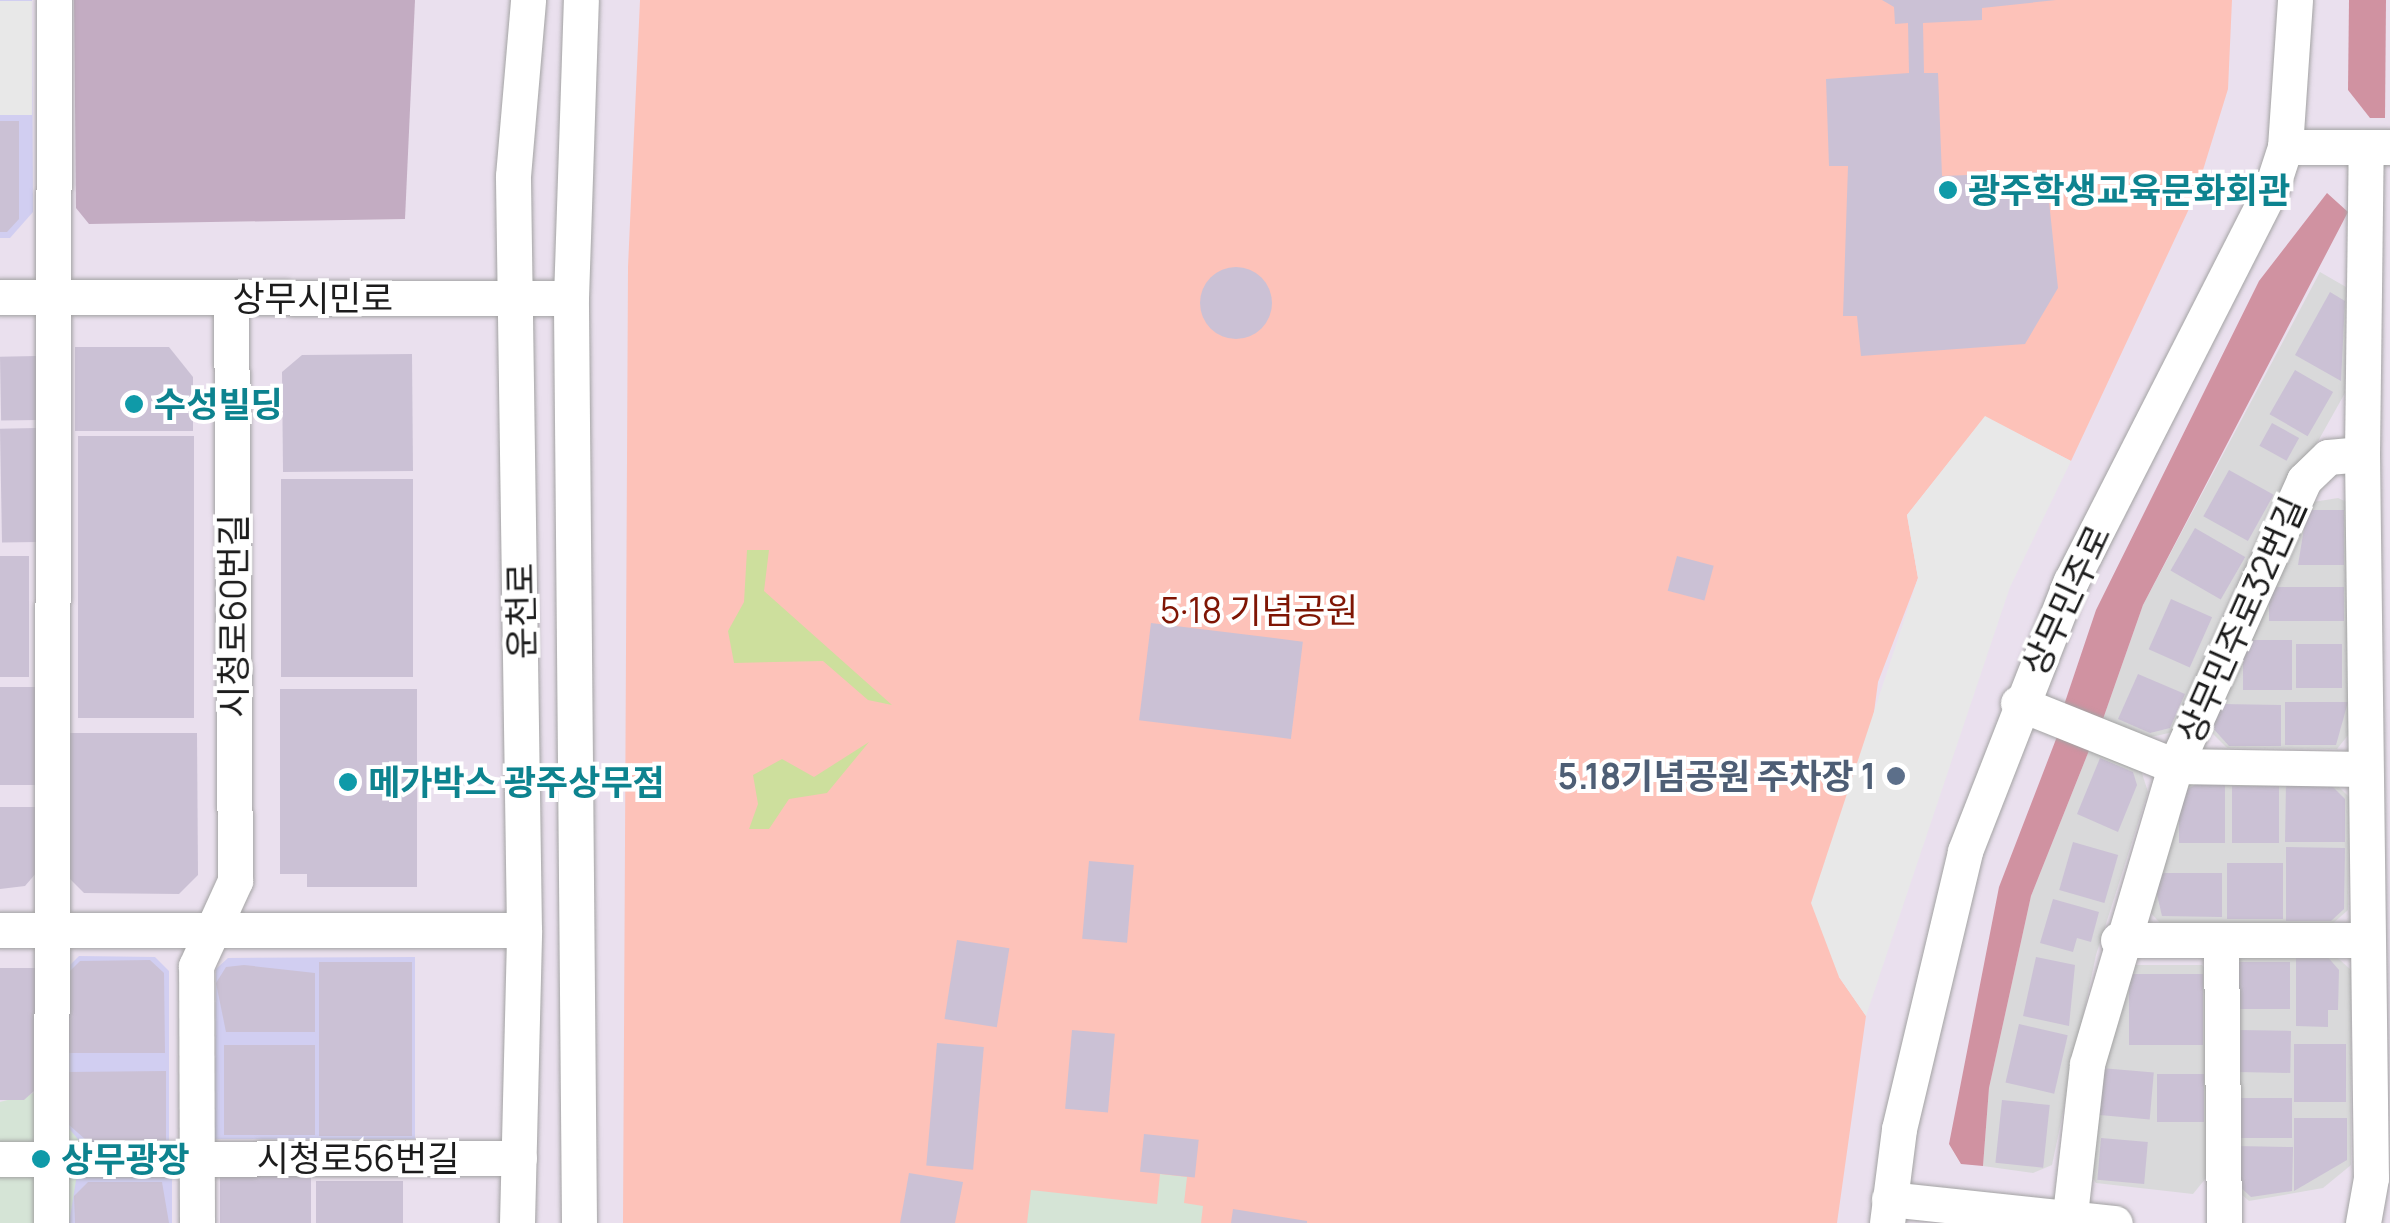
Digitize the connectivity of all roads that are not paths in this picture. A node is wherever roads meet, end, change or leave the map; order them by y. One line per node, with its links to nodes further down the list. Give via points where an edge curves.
1 (54, 0): 9 (street)
2 (528, 0): 8 (street, 운천로, via 514,176)
3 (581, 0): 10 (street, 운천로)
4 (2295, 0): 5 (street, 상무민주로)
5 (2286, 147): 6 (street); 13 (street, 상무민주로)
6 (2378, 147): 12 (street, 상무민주로32번길)
7 (0, 296): 9 (street, 상무시민로)
8 (517, 296): 10 (street, 상무시민로); 11 (street, 상무시민로); 19 (street, 운천로)
9 (55, 297): 11 (street, 상무시민로); 18 (street)
10 (572, 298): 32 (street, 운천로)
11 (231, 299): 16 (street, 시청로60번길, via 235,881)
12 (2362, 454): 14 (street, 상무민주로32번길, via 2328,457 2304,480); 15 (street, 상무민주로32번길)
13 (2018, 704): 14 (street, 상무민주로32번길); 27 (street, 상무민주로, via 1960,869)
14 (2175, 766): 15 (street, 상무민주로32번길); 20 (street, 상무민주로32번길)
15 (2363, 769): 22 (street, 상무민주로32번길)
16 (214, 929): 18 (street); 19 (street); 24 (street, via 196,966)
17 (0, 930): 18 (street)
18 (50, 930): 23 (street)
19 (524, 930): 25 (street, 운천로)
20 (2118, 940): 21 (street); 28 (street, 상무민주로32번길, via 2087,1064)
21 (2222, 940): 22 (street); 34 (street)
22 (2365, 940): 35 (street, 상무민주로32번길, via 2371,1178)
23 (51, 1158): 24 (street, 시청로56번길); 26 (street, 시청로56번길); 29 (street)
24 (197, 1158): 25 (street, 시청로56번길); 30 (street)
25 (519, 1158): 31 (street, 운천로)
26 (0, 1159)
27 (1888, 1211): 28 (street)
28 (2069, 1219): 33 (street)
29 (51, 1223)
30 (197, 1223)
31 (517, 1223)
32 (579, 1223)
33 (2115, 1223)
34 (2224, 1223)
35 (2364, 1223)

